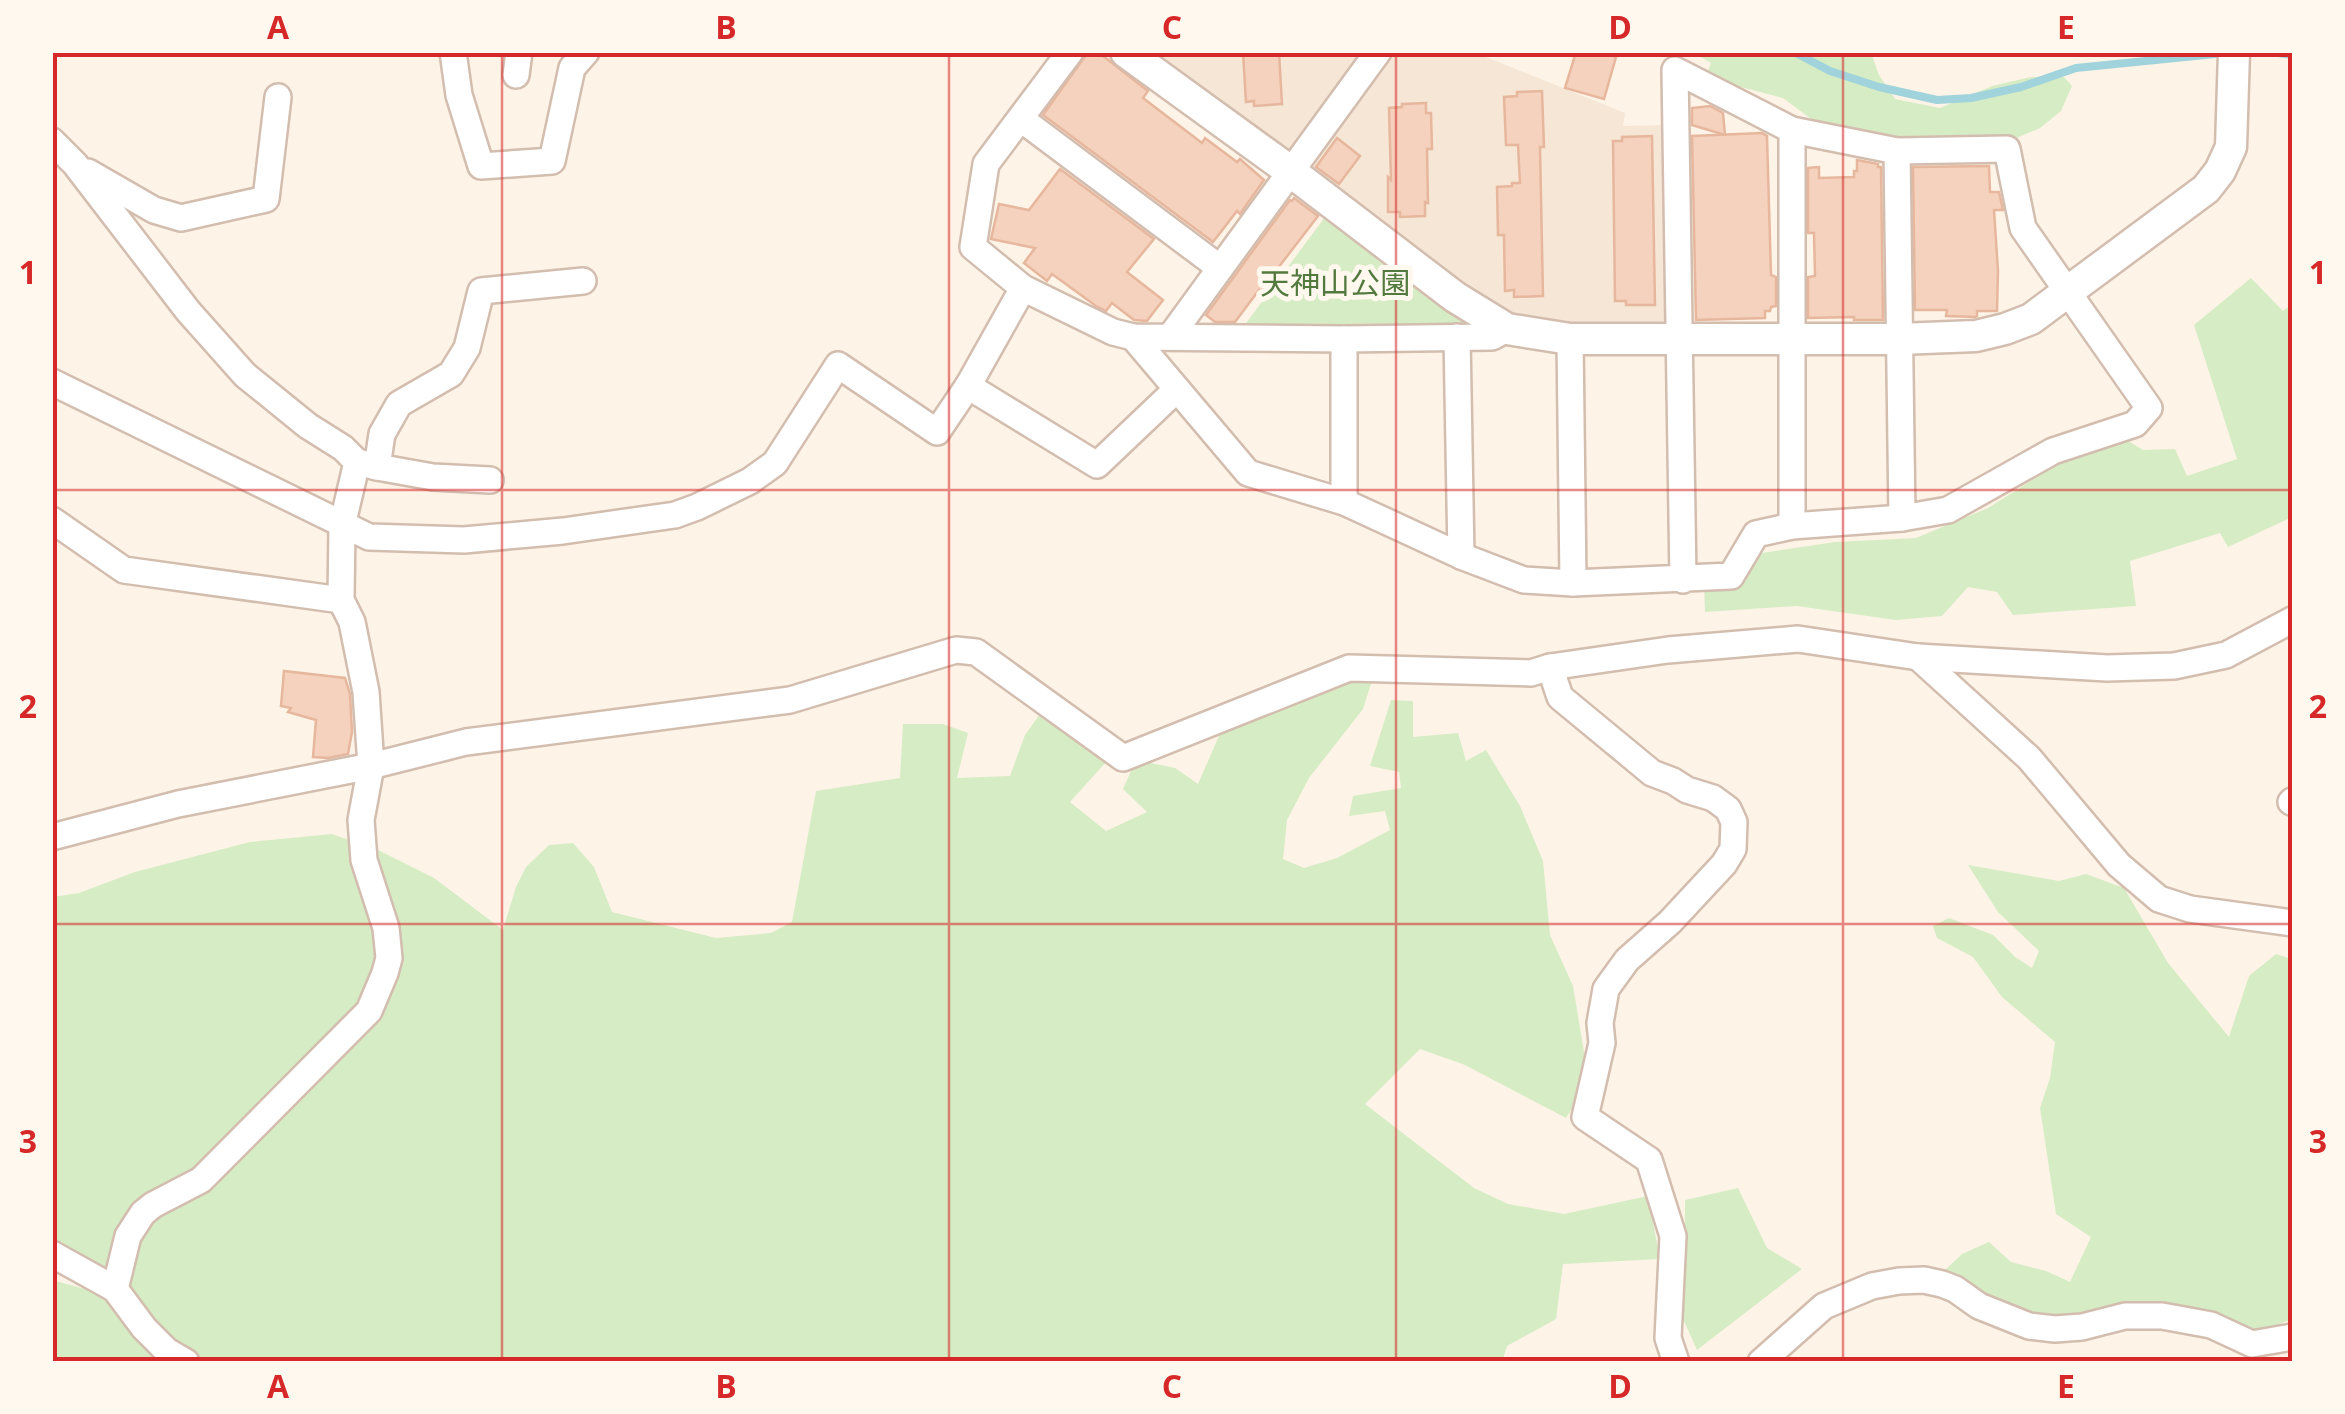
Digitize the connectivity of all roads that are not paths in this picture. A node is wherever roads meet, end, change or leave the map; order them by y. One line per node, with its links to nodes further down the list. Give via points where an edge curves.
1 (453, 52): 2 (street, via 481,166 552,161 572,68)
2 (586, 52)
3 (1070, 52): 8 (street)
4 (1126, 52): 13 (street)
5 (1378, 52): 13 (street)
6 (2234, 60): 17 (street, via 2231,147 2220,171 2206,189)
7 (278, 97): 12 (street, via 266,199 182,218 154,210)
8 (1021, 119): 14 (street); 16 (street, via 986,164 973,246)
9 (1792, 130): 11 (street); 24 (street, via 1675,70); 25 (street)
10 (52, 141): 12 (street)
11 (1897, 151): 17 (street, via 2007,149 2022,228); 22 (street)
12 (75, 164): 30 (street, via 245,375)
13 (1290, 171): 14 (street); 18 (street, via 1455,297)
14 (1220, 268): 21 (street)
15 (584, 281): 30 (street, via 482,291 467,348 451,374 399,404)
16 (1023, 288): 19 (street); 28 (street)
17 (2069, 292): 22 (street, via 2004,329); 33 (street, via 2148,408 2135,424 2053,451 1948,510)
18 (1508, 329): 20 (street); 26 (street)
19 (1133, 337): 21 (street); 29 (street)
20 (1457, 337): 23 (street); 37 (street)
21 (1170, 338): 23 (street)
22 (1899, 338): 25 (street); 33 (street)
23 (1344, 339): 32 (street)
24 (1678, 339): 25 (street); 26 (street); 38 (street)
25 (1791, 339): 36 (street)
26 (1570, 340): 39 (street)
27 (52, 382): 35 (street)
28 (968, 386): 29 (street, via 1097,466); 35 (street, via 937,432 838,365 776,462 675,516 464,540 370,537)
29 (1176, 390): 32 (street, via 1248,473)
30 (367, 465): 31 (street); 35 (street)
31 (490, 480)
32 (1344, 502): 37 (street)
33 (1902, 518): 36 (street)
34 (52, 520): 40 (street, via 124,570)
35 (342, 526): 40 (street)
36 (1792, 526): 38 (street, via 1756,534 1730,576)
37 (1460, 556): 39 (street, via 1524,580)
38 (1683, 580): 39 (street)
39 (1573, 583)
40 (341, 600): 44 (street, via 366,692)
41 (2292, 620): 42 (street, via 2226,655 2174,666)
42 (1918, 656): 43 (street, via 1798,640); 46 (street, via 2029,758 2119,866 2159,899)
43 (1550, 667): 44 (street, via 1531,673 1349,668 1123,758 976,652 956,650 790,700 466,742); 51 (street, via 1560,698 1652,773 1714,798 1734,822 1724,864 1606,989 1585,1117 1649,1160 1672,1236 1668,1338)
44 (371, 766): 45 (street); 48 (street, via 364,860 389,958 374,1003 201,1180 143,1213 128,1236)
45 (52, 837)
46 (2292, 923)
47 (52, 1254): 48 (street)
48 (114, 1288): 50 (street, via 144,1328)
49 (2292, 1337): 52 (street, via 2252,1344 2211,1325 2162,1316 2056,1330 1979,1306 1942,1284 1899,1281 1824,1306)
50 (186, 1362)
51 (1676, 1362)
52 (1760, 1362)

